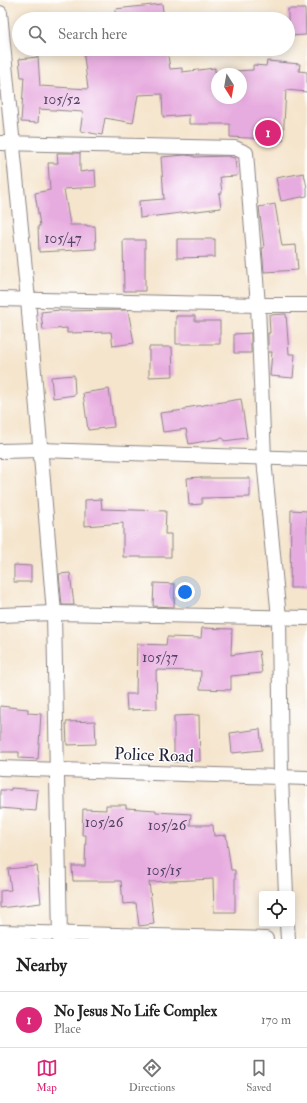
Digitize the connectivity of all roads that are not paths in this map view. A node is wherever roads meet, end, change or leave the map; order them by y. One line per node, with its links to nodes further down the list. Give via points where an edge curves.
1 (0, 13): 2 (street)
2 (7, 144): 4 (street); 5 (street, via 235,148 246,152)
3 (0, 299): 4 (street)
4 (28, 300): 5 (street); 7 (street)
5 (258, 305): 6 (street); 9 (street)
6 (307, 305)
7 (41, 450): 8 (street); 9 (street); 11 (street)
8 (0, 451)
9 (264, 459): 10 (street); 13 (street)
10 (307, 460)
11 (54, 613): 12 (street); 13 (street); 16 (street)
12 (0, 614)
13 (280, 618): 14 (street); 17 (street)
14 (307, 618)
15 (0, 768): 16 (street, Police Road)
16 (58, 770): 17 (street, Police Road); 22 (street)
17 (281, 778): 18 (street, Police Road); 19 (street)
18 (307, 778)
19 (286, 891)
20 (287, 927): 24 (street)
21 (0, 932): 22 (street)
22 (60, 937): 23 (street)
23 (266, 939)
24 (288, 939)

